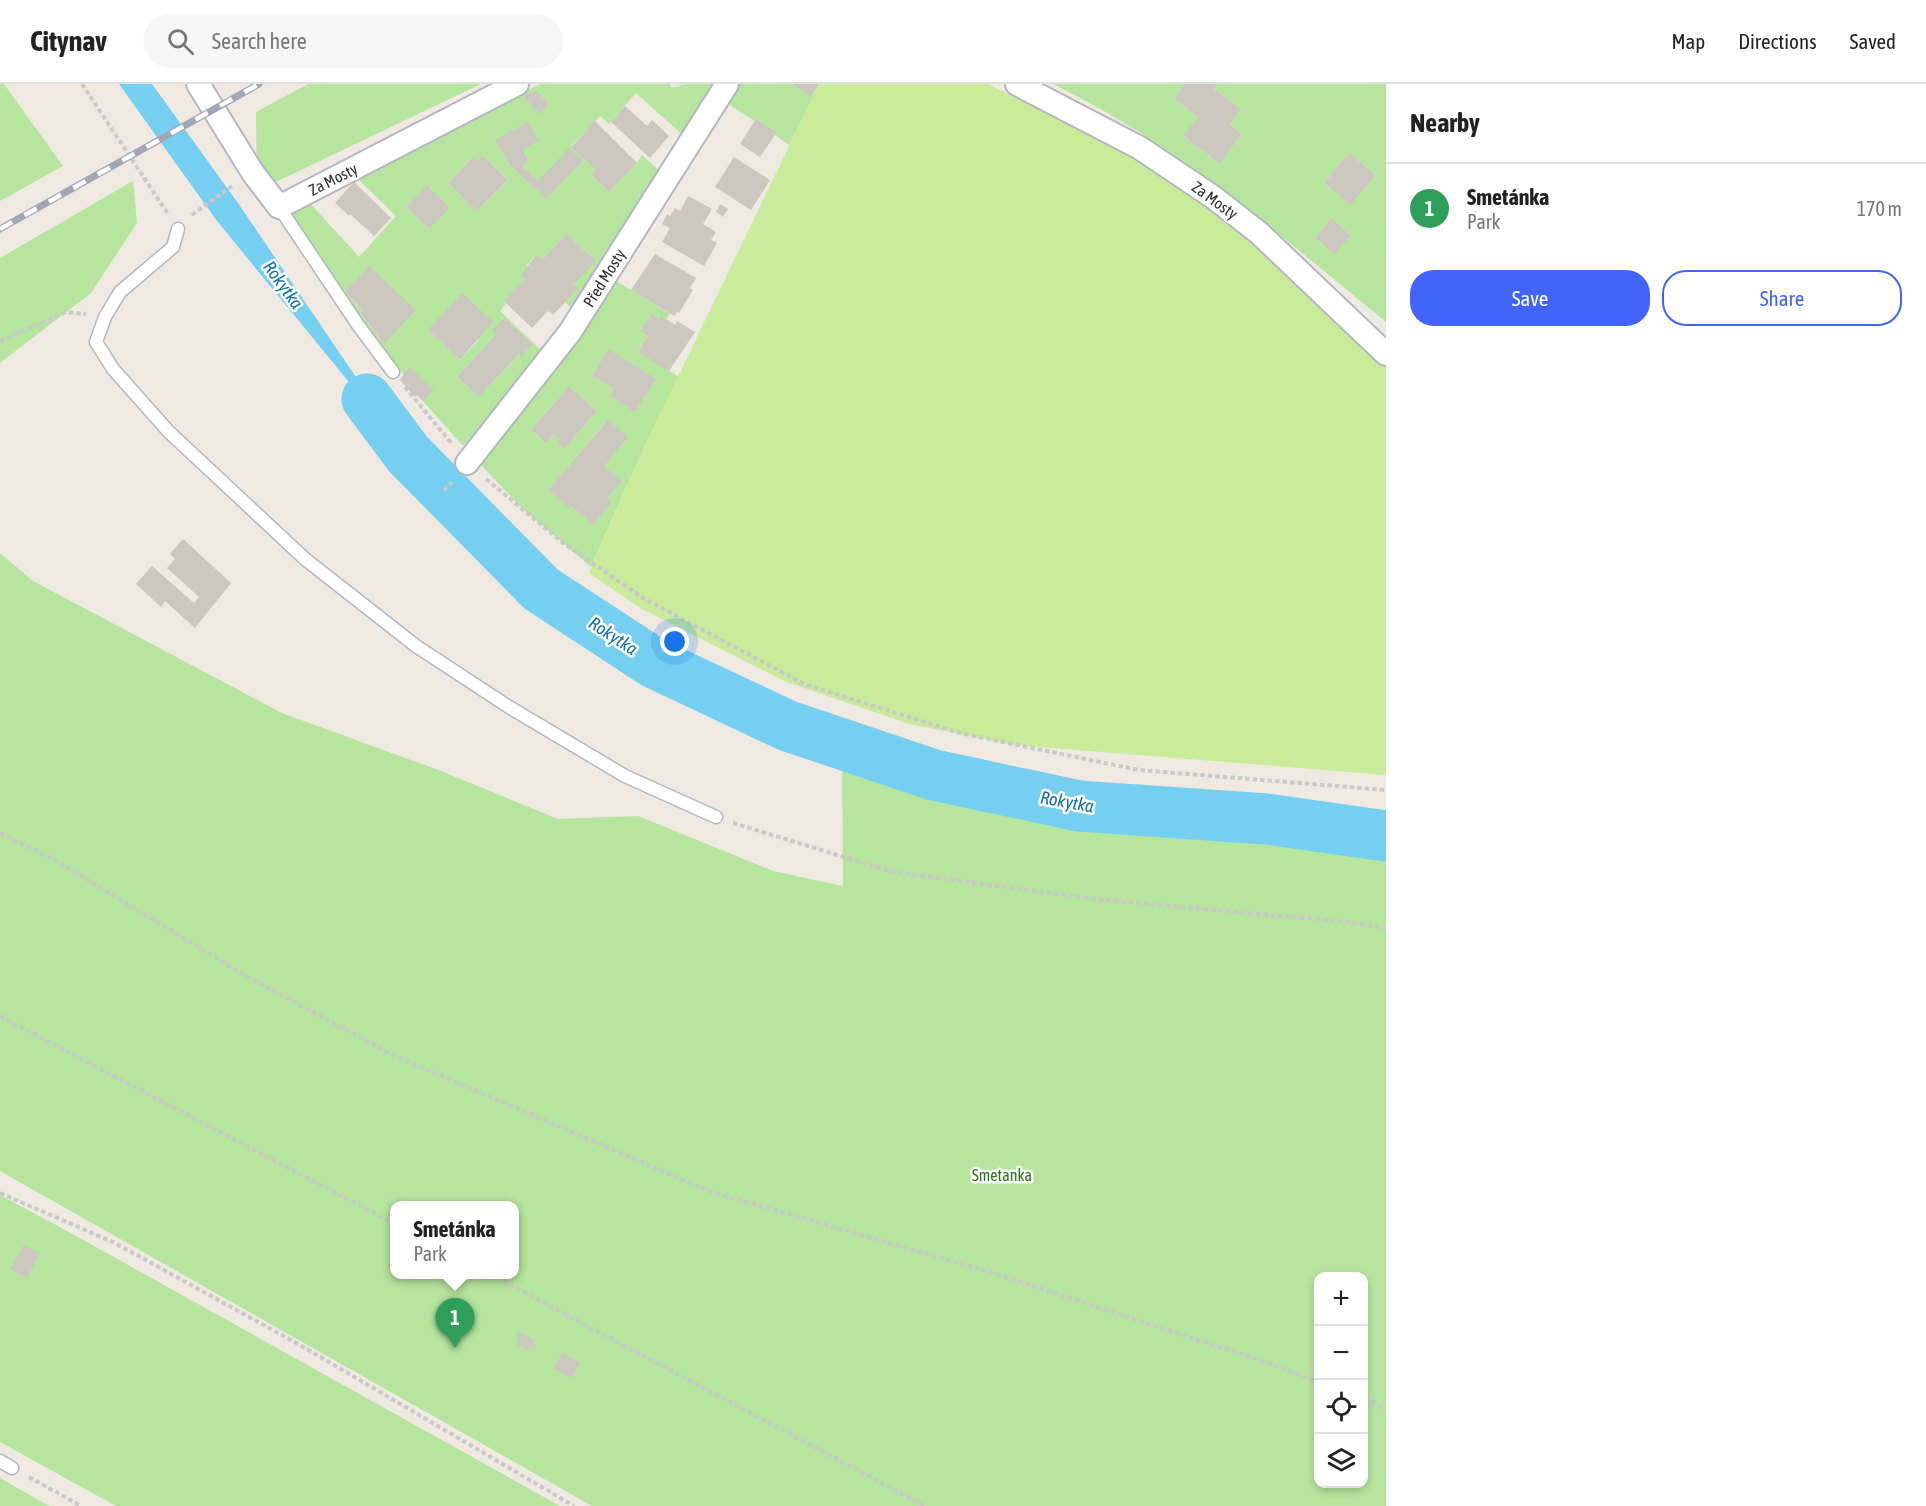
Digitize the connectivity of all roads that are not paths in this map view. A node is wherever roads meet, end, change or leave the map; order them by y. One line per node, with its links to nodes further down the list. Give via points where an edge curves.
1 (198, 84): 5 (street, via 253,173)
2 (517, 84): 5 (street, Za Mosty)
3 (727, 84): 9 (street, Před Mosty, via 570,332)
4 (1017, 84): 7 (street, Za Mosty, via 1140,148 1213,197 1259,233)
5 (279, 207): 8 (lane)
6 (178, 229): 10 (lane, via 173,247 120,292 105,316 96,342 113,369 169,432 304,559 416,646 625,776)
7 (1386, 354)
8 (393, 372)
9 (467, 463)
10 (716, 818)
11 (0, 1461): 12 (lane)
12 (12, 1468)

